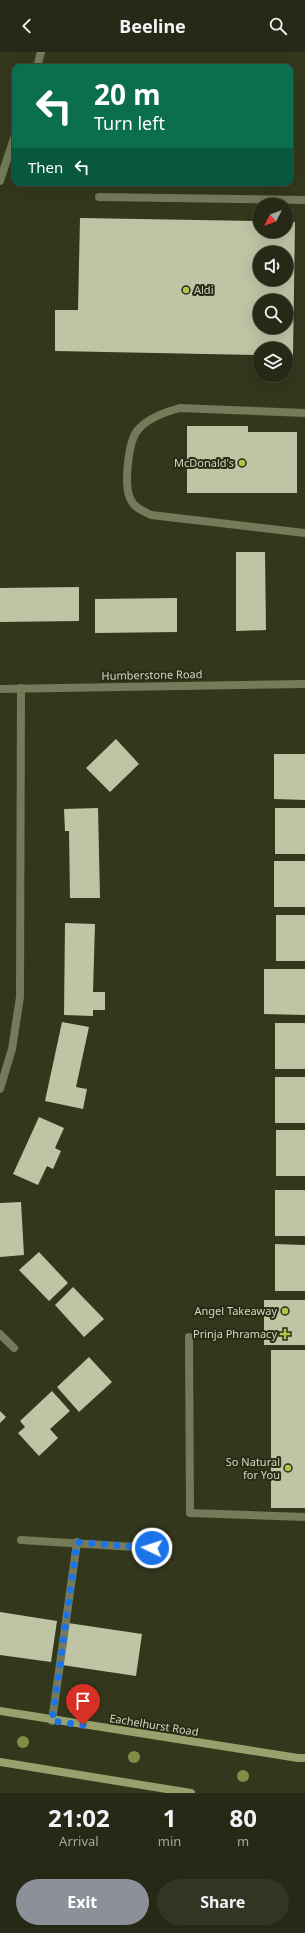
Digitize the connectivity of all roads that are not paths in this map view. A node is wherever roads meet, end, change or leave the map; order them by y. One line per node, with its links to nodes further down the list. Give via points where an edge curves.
1 (42, 52): 2 (street)
2 (38, 64)
3 (12, 144): 4 (street)
4 (0, 182)
5 (99, 197): 6 (street)
6 (305, 200)
7 (305, 413): 8 (street, via 180,408 164,412 137,431 131,443 127,478 130,498 138,509 151,515)
8 (305, 534)
9 (305, 684): 10 (street, Humberstone Road)
10 (21, 688): 11 (street, Humberstone Road); 12 (street, via 20,997 12,1050)
11 (0, 690)
12 (0, 1089)
13 (0, 1334): 15 (street)
14 (189, 1337): 16 (street, via 190,1513)
15 (14, 1348)
16 (305, 1517)
17 (21, 1540): 18 (street)
18 (77, 1542): 19 (street); 21 (street)
19 (152, 1548)
20 (0, 1711): 21 (main road, Eachelhurst Road)
21 (52, 1721): 22 (main road, Eachelhurst Road)
22 (305, 1758)
23 (0, 1762): 24 (main road)
24 (191, 1793)

